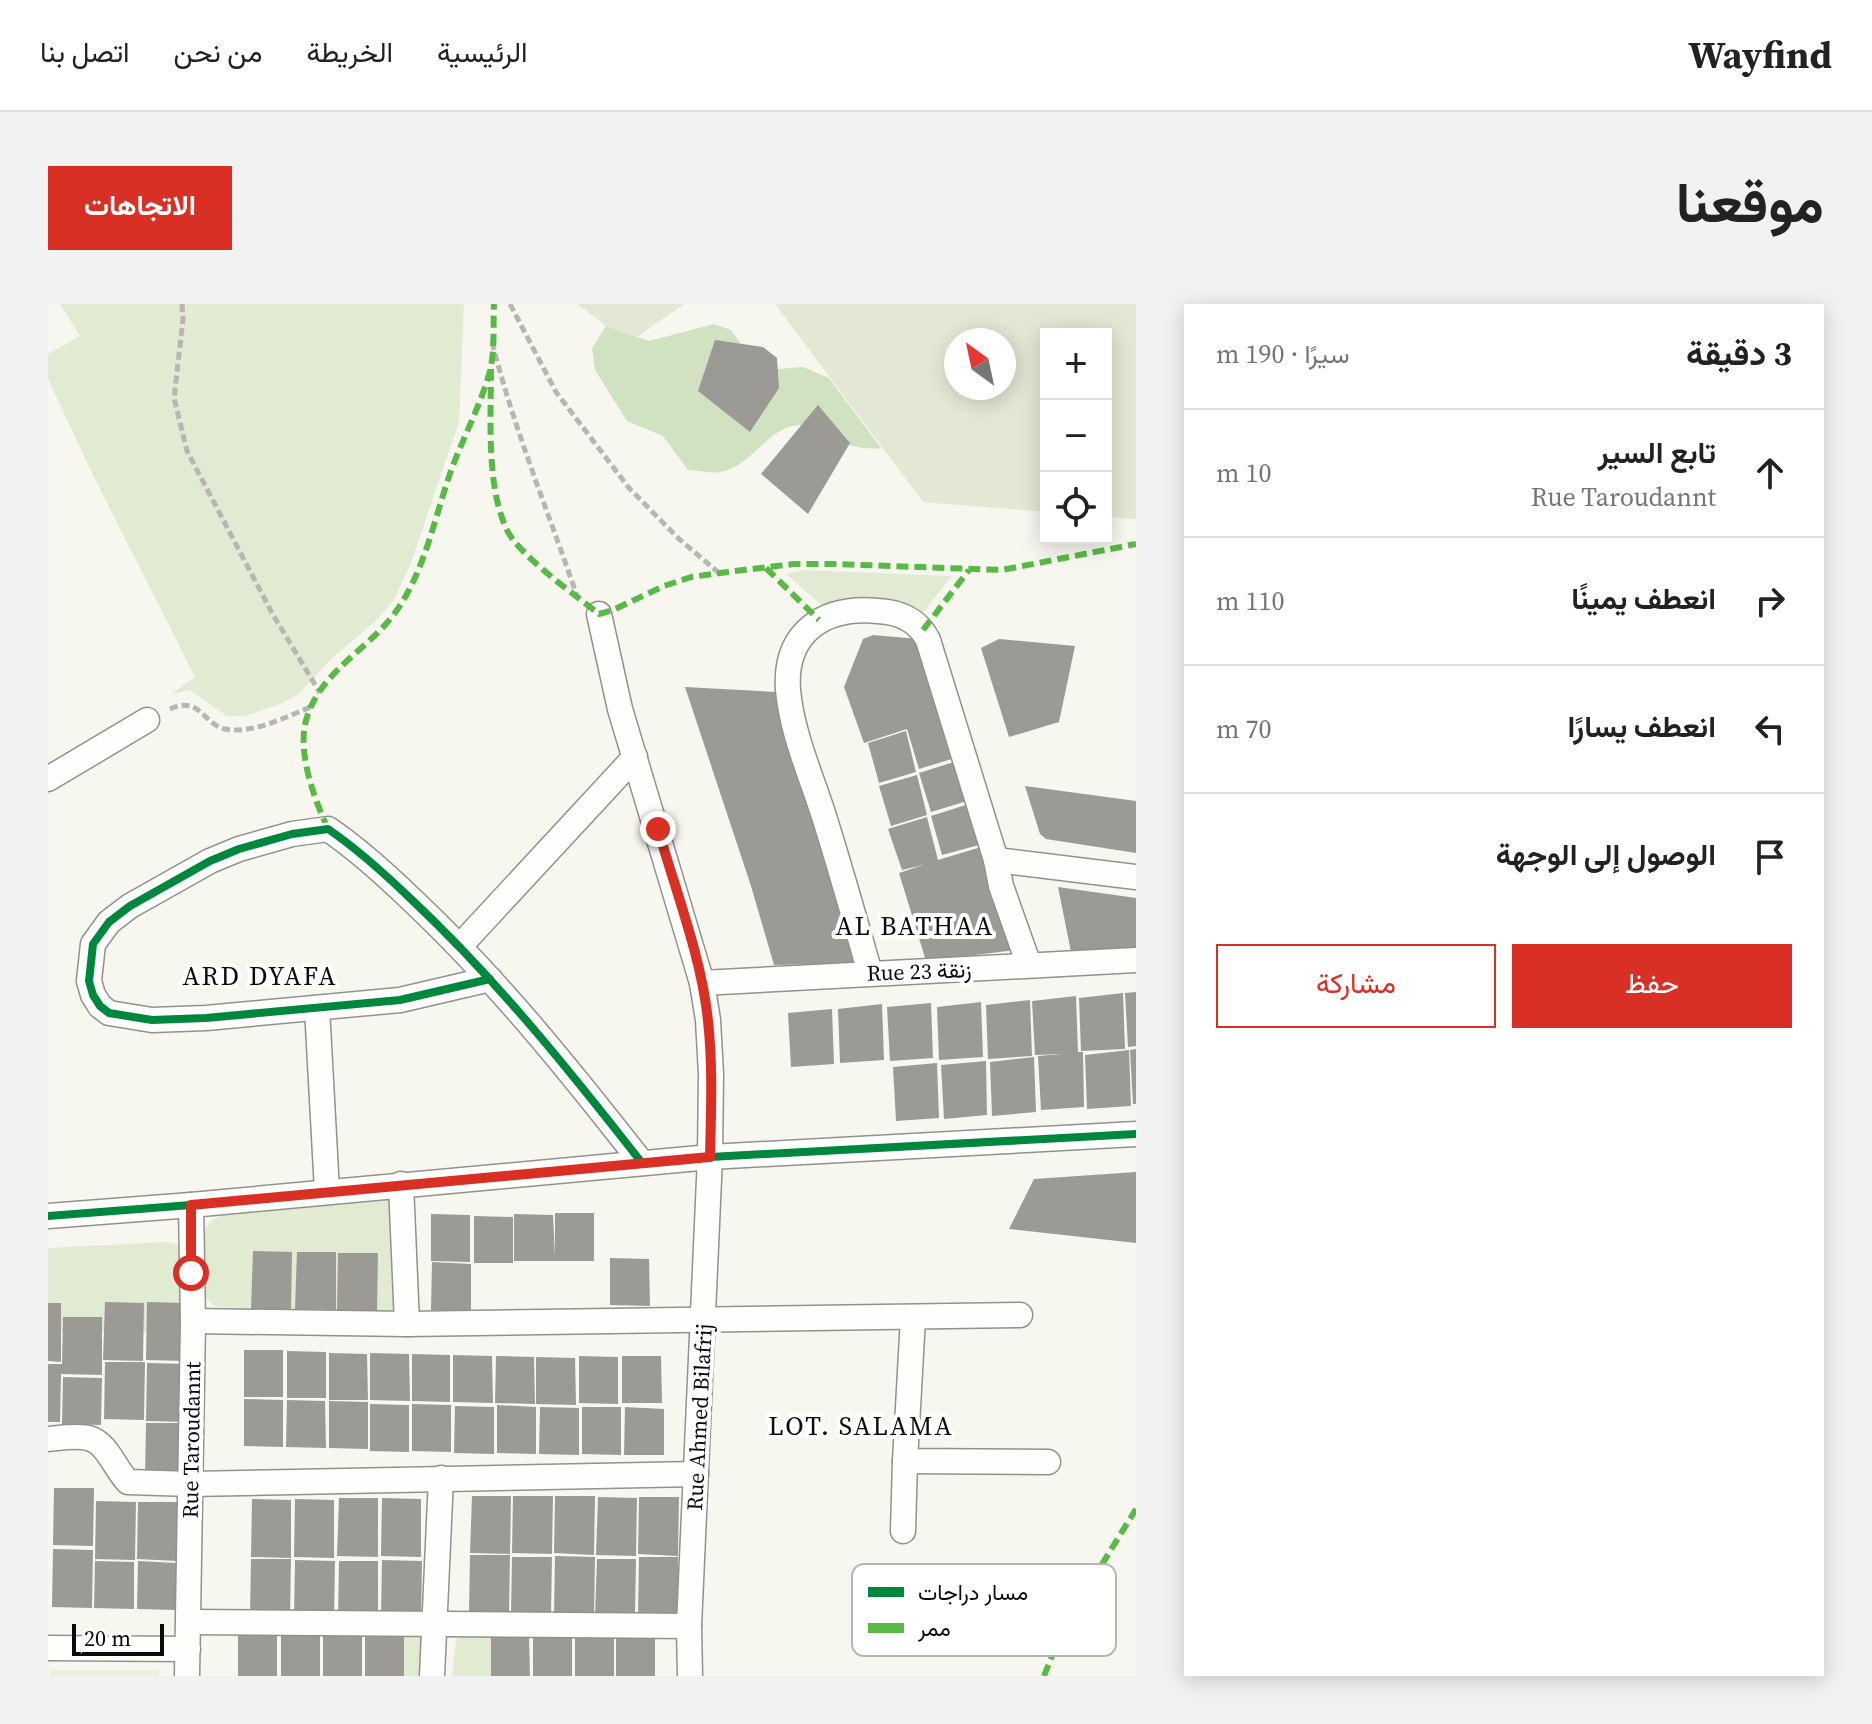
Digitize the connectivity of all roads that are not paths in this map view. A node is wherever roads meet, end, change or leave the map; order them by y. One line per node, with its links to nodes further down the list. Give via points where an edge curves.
1 (599, 614): 3 (street, Rue Ahmed Bilafrij)
2 (147, 720): 4 (street)
3 (635, 757): 7 (street); 12 (street, Rue Ahmed Bilafrij)
4 (48, 779)
5 (996, 860): 6 (street); 9 (street); 10 (street, via 923,630 898,614 879,611 853,610 813,623 795,650 788,691)
6 (1136, 877)
7 (460, 946): 11 (street); 13 (street, via 383,872 328,829 283,836 210,861 130,906 93,944 89,981 93,995 109,1013 152,1020)
8 (1136, 960): 9 (street, Rue 23 زنقة)
9 (1029, 965): 10 (street, Rue 23 زنقة)
10 (870, 973): 12 (street, Rue 23 زنقة)
11 (490, 979): 13 (street, via 400,1000); 16 (street)
12 (702, 983): 15 (street, Rue Ahmed Bilafrij, via 711,1074)
13 (317, 1008): 18 (street)
14 (1136, 1134): 15 (street)
15 (710, 1157): 16 (street); 23 (street, Rue Ahmed Bilafrij)
16 (642, 1163): 17 (street)
17 (401, 1184): 18 (street); 25 (street)
18 (327, 1191): 19 (street)
19 (191, 1205): 20 (street); 24 (street, Rue Taroudannt)
20 (48, 1216)
21 (1020, 1315): 22 (street)
22 (913, 1318): 23 (street); 27 (street)
23 (704, 1319): 25 (street); 29 (street, Rue Ahmed Bilafrij)
24 (193, 1321): 25 (street); 31 (street, Rue Taroudannt)
25 (407, 1324)
26 (48, 1439): 31 (street, via 89,1438 101,1444 128,1482)
27 (905, 1461): 28 (street); 32 (street)
28 (1048, 1462)
29 (696, 1474): 30 (street); 35 (street, Rue Ahmed Bilafrij)
30 (441, 1478): 31 (street); 34 (street)
31 (191, 1484): 33 (street, Rue Taroudannt)
32 (903, 1531)
33 (189, 1622): 34 (street); 37 (street, Rue Taroudannt)
34 (434, 1626): 35 (street); 39 (street)
35 (689, 1626): 40 (street, Rue Ahmed Bilafrij)
36 (48, 1648): 37 (street)
37 (188, 1649): 38 (street, Rue Taroudannt)
38 (187, 1676)
39 (432, 1676)
40 (690, 1676)

